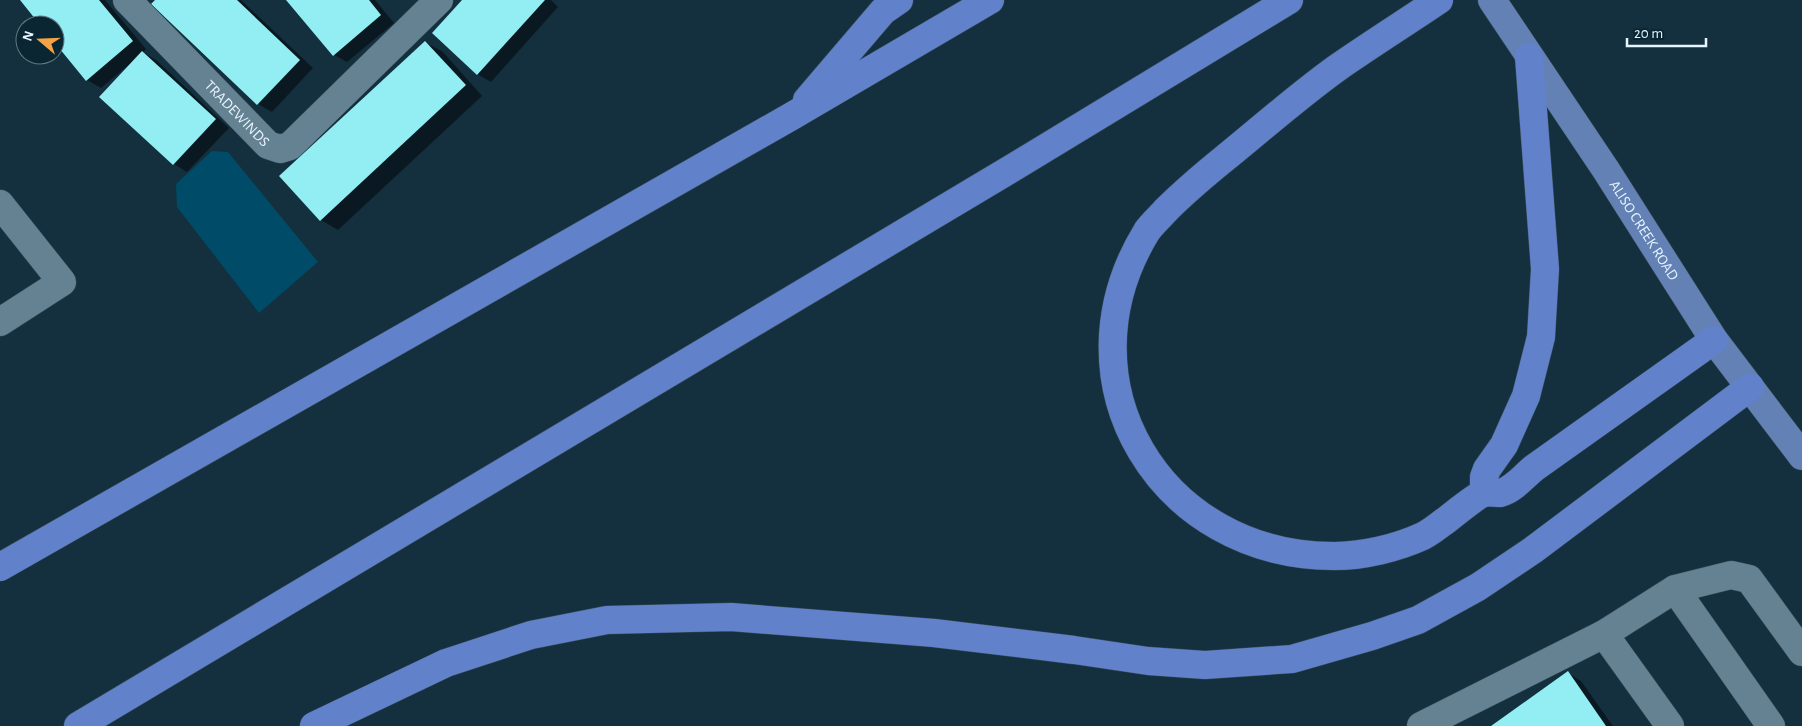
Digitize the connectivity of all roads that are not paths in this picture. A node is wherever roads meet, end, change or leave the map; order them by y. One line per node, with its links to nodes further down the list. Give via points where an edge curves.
1 (127, 0): 7 (street, TRADEWINDS, via 268,145 280,148 290,146)
2 (898, 0): 9 (highway, via 883,10)
3 (990, 0): 9 (highway)
4 (1289, 0): 20 (highway)
5 (1439, 0): 15 (highway, via 1336,69 1184,192 1148,229 1129,267 1116,308 1112,340 1114,373 1123,414 1140,450 1162,480 1186,505 1213,525 1274,550 1336,556 1380,550 1424,536)
6 (1492, 0): 8 (main road, ALISO CREEK ROAD)
7 (425, 5)
8 (1529, 57): 12 (main road, ALISO CREEK ROAD, via 1606,170); 15 (highway, via 1545,269 1541,337 1526,396 1504,445 1486,469)
9 (792, 116): 16 (highway)
10 (0, 204): 11 (street, via 62,282)
11 (0, 322)
12 (1714, 340): 13 (main road, ALISO CREEK ROAD); 15 (highway, via 1509,489)
13 (1750, 387): 14 (main road, ALISO CREEK ROAD); 21 (highway, via 1533,550 1478,587 1418,620 1292,659 1205,665 1148,661 934,633 731,617 607,620 531,635 446,663)
14 (1802, 456)
15 (1484, 493)
16 (0, 567)
17 (1675, 589): 18 (street); 19 (street, via 1731,574 1749,579); 24 (street)
18 (1604, 634): 22 (street); 23 (street)
19 (1802, 652)
20 (78, 726)
21 (314, 726)
22 (1421, 726)
23 (1670, 726)
24 (1771, 726)

